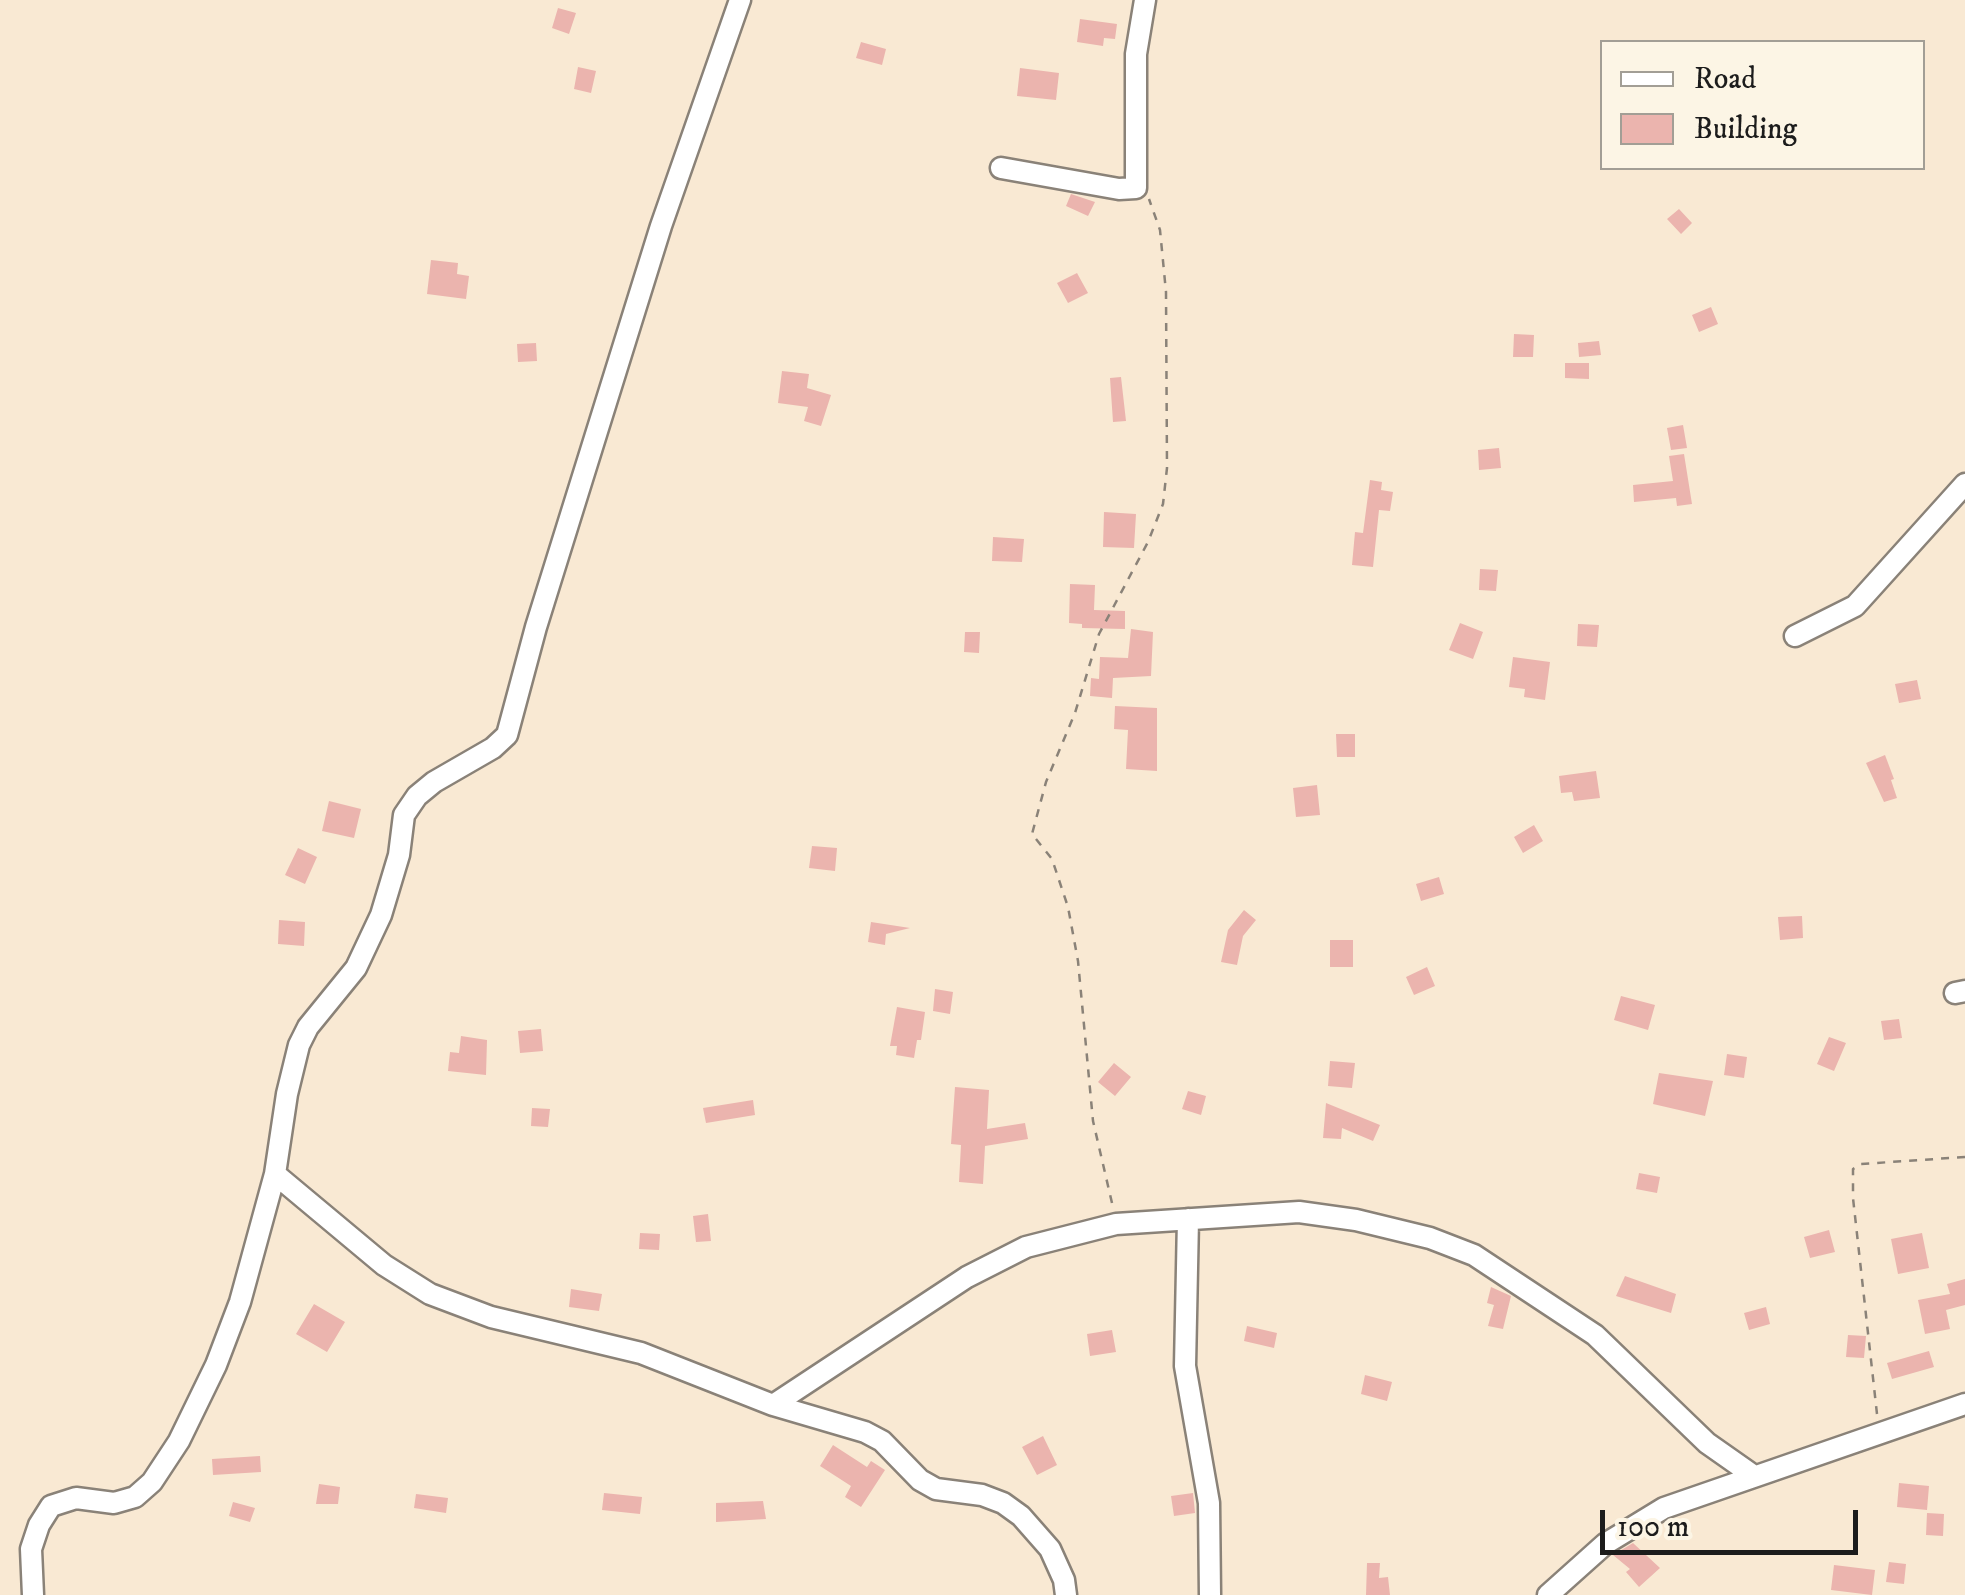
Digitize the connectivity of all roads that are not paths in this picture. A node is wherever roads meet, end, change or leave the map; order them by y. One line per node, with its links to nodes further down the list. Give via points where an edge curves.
1 (740, 0): 6 (street, via 661,226 507,734 434,782 404,815 381,916 356,968 300,1045)
2 (1145, 0): 3 (street, via 1136,54 1136,188)
3 (1001, 168)
4 (1965, 484): 5 (street, via 1855,606)
5 (1796, 636)
6 (276, 1174): 9 (street, via 384,1265 430,1294 491,1318 641,1353); 11 (street, via 240,1302 178,1441 135,1497 114,1504 76,1498 51,1506 32,1549)
7 (1188, 1219): 9 (street, via 1116,1224 1026,1247 968,1277); 10 (street, via 1299,1212 1430,1238 1474,1255 1595,1335 1707,1443); 13 (street, via 1185,1366 1209,1503)
8 (1965, 1404): 10 (street)
9 (773, 1405): 12 (street, via 865,1432 936,1488 1003,1503 1050,1549)
10 (1754, 1476): 14 (street, via 1664,1508 1605,1544)
11 (33, 1595)
12 (1066, 1595)
13 (1210, 1595)
14 (1548, 1595)

